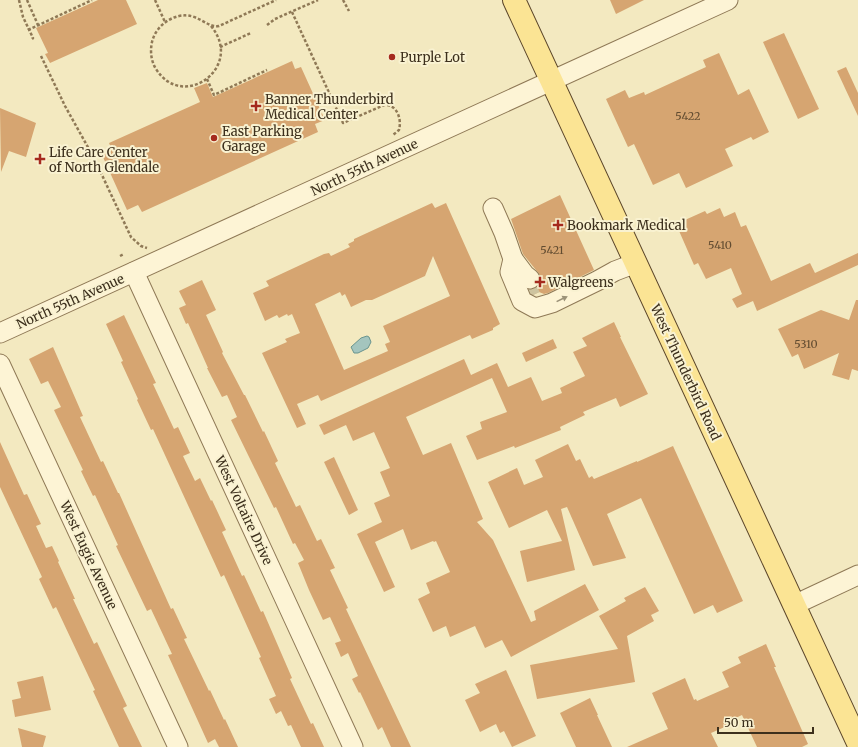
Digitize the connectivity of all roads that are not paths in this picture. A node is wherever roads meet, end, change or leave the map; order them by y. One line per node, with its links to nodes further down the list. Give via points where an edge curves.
1 (514, 0): 3 (main road, West Thunderbird Road)
2 (728, 0): 3 (street, North 55th Avenue)
3 (552, 81): 6 (main road, West Thunderbird Road); 7 (street, North 55th Avenue)
4 (492, 208): 5 (street)
5 (513, 259): 8 (street); 8 (street, via 510,272 522,301 535,308)
6 (636, 263): 8 (street, one-way to 6, via 552,304 615,271); 12 (main road, West Thunderbird Road)
7 (134, 272): 9 (street, North 55th Avenue); 15 (street, West Voltaire Drive)
8 (532, 288)
9 (0, 333)
10 (0, 364): 14 (street, West Eugie Avenue)
11 (858, 575): 12 (street)
12 (794, 605): 13 (main road, West Thunderbird Road)
13 (858, 743)
14 (178, 747)
15 (353, 747)

